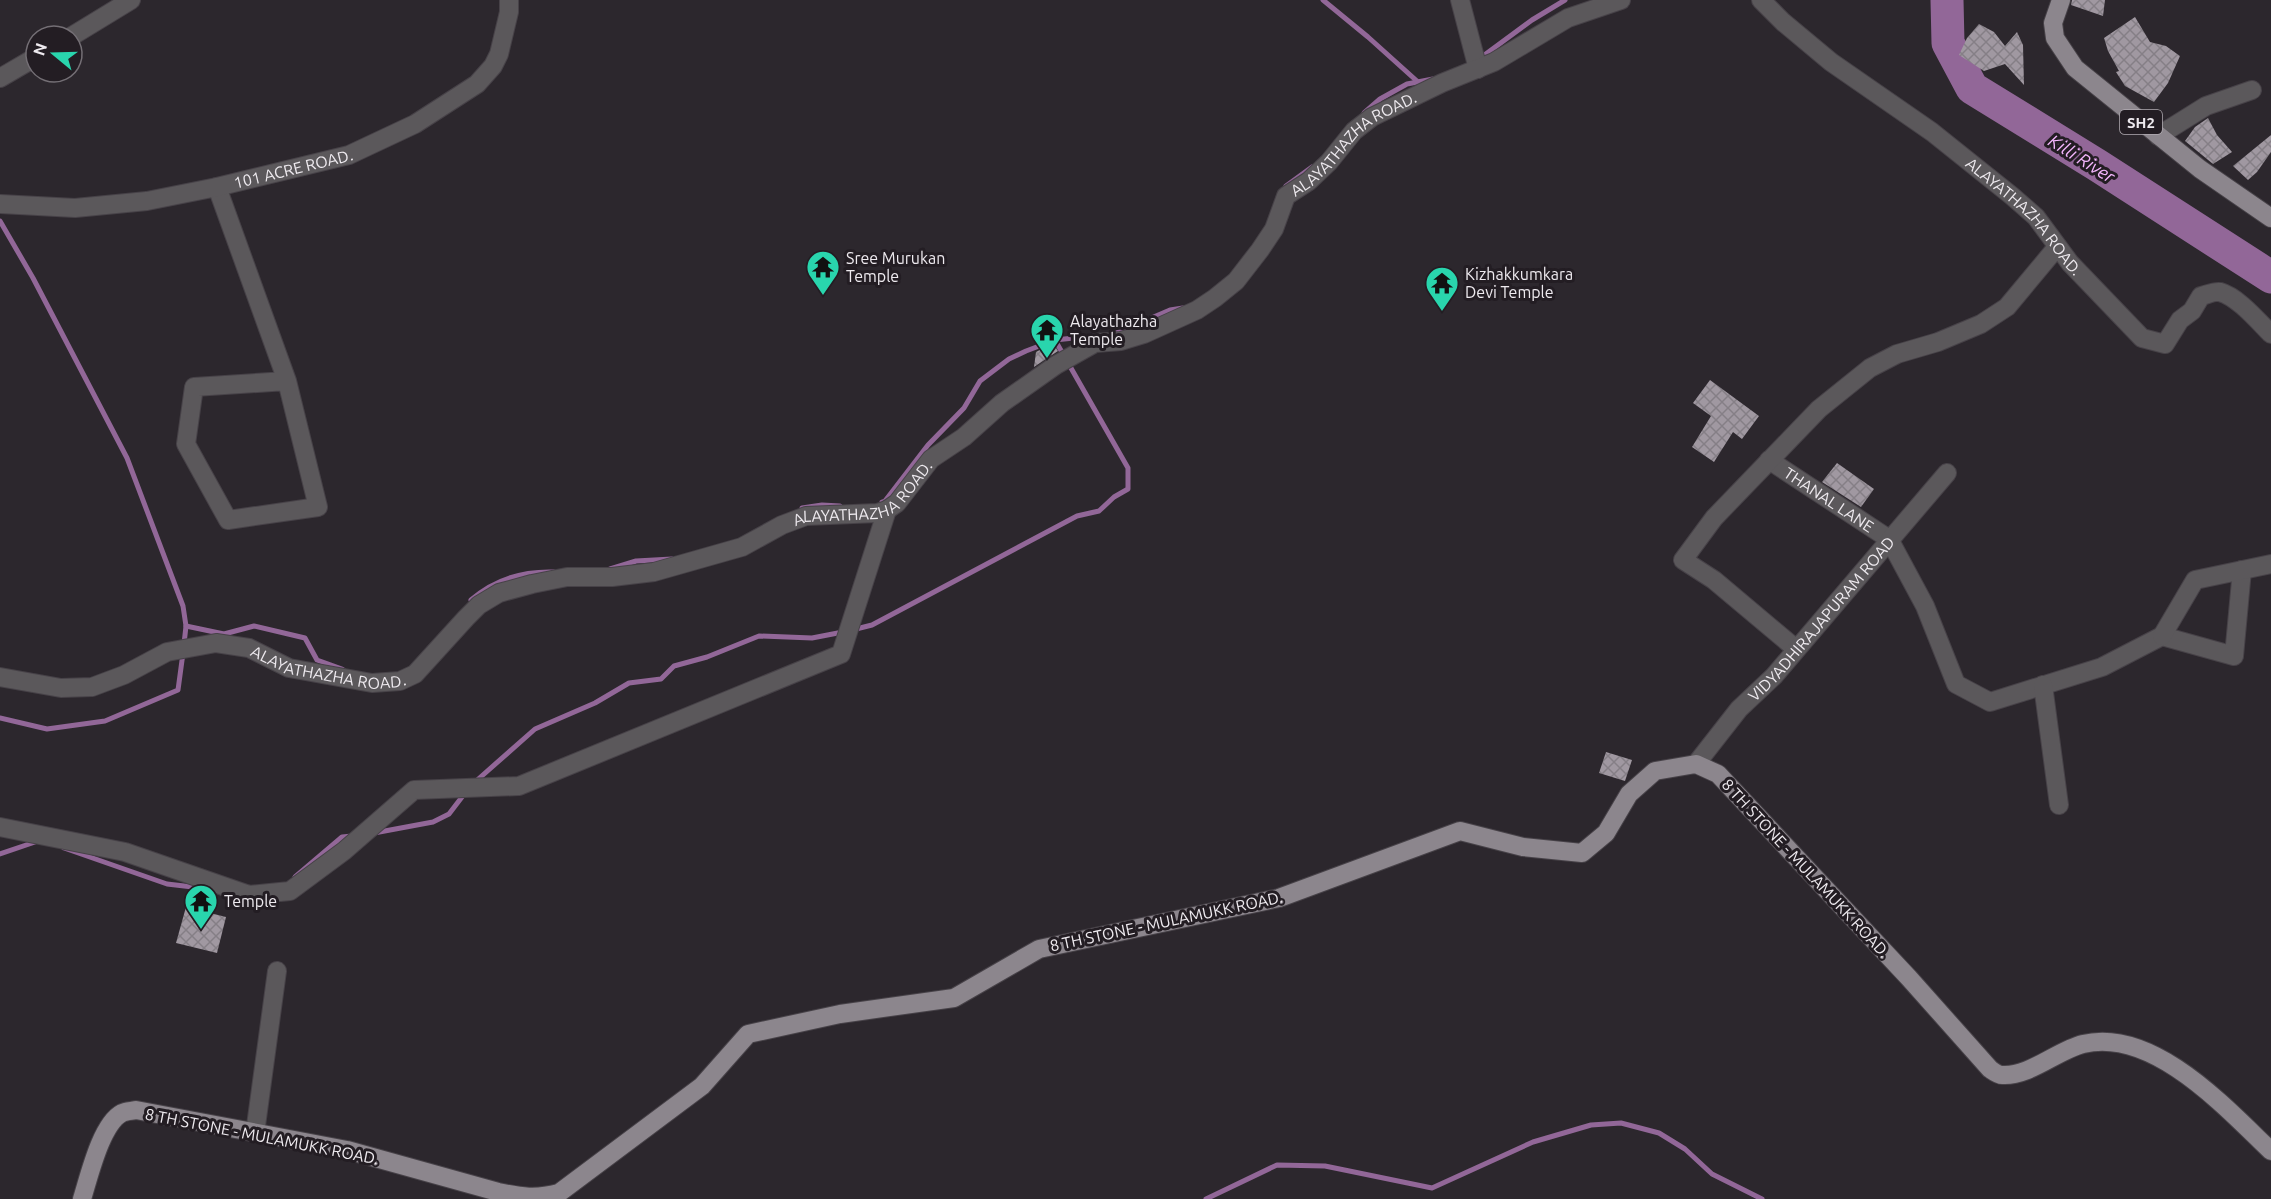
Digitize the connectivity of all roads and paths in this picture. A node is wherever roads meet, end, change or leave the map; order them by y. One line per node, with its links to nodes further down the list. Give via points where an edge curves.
1 (131, 0): 7 (street)
2 (509, 0): 13 (street, 101 ACRE ROAD., via 504,34 493,66 477,84 415,124 349,155)
3 (1460, 0): 9 (street)
4 (1621, 0): 9 (street, ALAYATHAZHA ROAD., via 1568,18)
5 (1761, 0): 16 (street, ALAYATHAZHA ROAD., via 1832,62 1932,132 2012,196 2036,217)
6 (2061, 0): 12 (main road, SH2, via 2053,23 2055,38 2075,68)
7 (84, 29)
8 (24, 64): 10 (street)
9 (1478, 69): 21 (street, ALAYATHAZHA ROAD., via 1372,117 1354,131 1329,162 1286,196 1274,229 1260,250 1236,281 1215,298 1144,334 1095,343 1066,359 931,459 905,495)
10 (0, 78)
11 (2252, 90): 12 (street, via 2206,106)
12 (2158, 136): 15 (main road, SH2)
13 (217, 188): 14 (street, 101 ACRE ROAD., via 75,208); 18 (street)
14 (0, 204)
15 (2271, 218)
16 (2057, 247): 17 (street, ALAYATHAZHA ROAD., via 2142,338 2165,344 2201,296 2213,292 2220,292 2243,307); 19 (street, via 2007,308 1981,324 1897,354 1870,368 1819,409)
17 (2271, 334)
18 (287, 381): 18 (street, via 318,507 228,520 186,444 194,387)
19 (1769, 460): 22 (street, THANAL LANE); 26 (street, via 1714,518 1683,560 1714,580)
20 (1947, 473): 22 (street, VIDYADHIRAJAPURAM ROAD)
21 (887, 510): 27 (street, ALAYATHAZHA ROAD., via 806,516 742,547 654,572 567,577 499,593 479,605 415,674 400,681 372,683 290,668 249,648 216,643 156,656 124,675 92,687 61,688); 31 (street, via 841,654 519,786 414,790 344,851 290,891 249,895 125,852)
22 (1889, 540): 26 (street, VIDYADHIRAJAPURAM ROAD); 28 (street, via 1925,606 1956,684 1990,702)
23 (2271, 564): 24 (street)
24 (2242, 570): 25 (street, via 2195,580); 25 (street, via 2234,656)
25 (2162, 636): 28 (street, via 2102,667)
26 (1796, 650): 29 (street, VIDYADHIRAJAPURAM ROAD, via 1739,709)
27 (0, 677)
28 (2043, 685): 30 (street)
29 (1696, 764): 33 (main road, 8 TH STONE - MULAMUKK ROAD., via 1655,771 1629,794 1606,834 1582,853 1523,847 1460,831 1279,898 1039,949 954,998 840,1014 748,1034 702,1086 566,1188 544,1198 498,1192 347,1150); 34 (main road, 8 TH STONE - MULAMUKK ROAD., via 1718,774 1990,1069 2001,1075 2019,1072 2083,1043 2134,1046 2177,1068 2215,1096)
30 (2059, 805)
31 (0, 827)
32 (277, 971): 33 (street)
33 (255, 1133): 35 (main road, 8 TH STONE - MULAMUKK ROAD., via 136,1110 122,1113 111,1123)
34 (2271, 1151)
35 (81, 1199)

